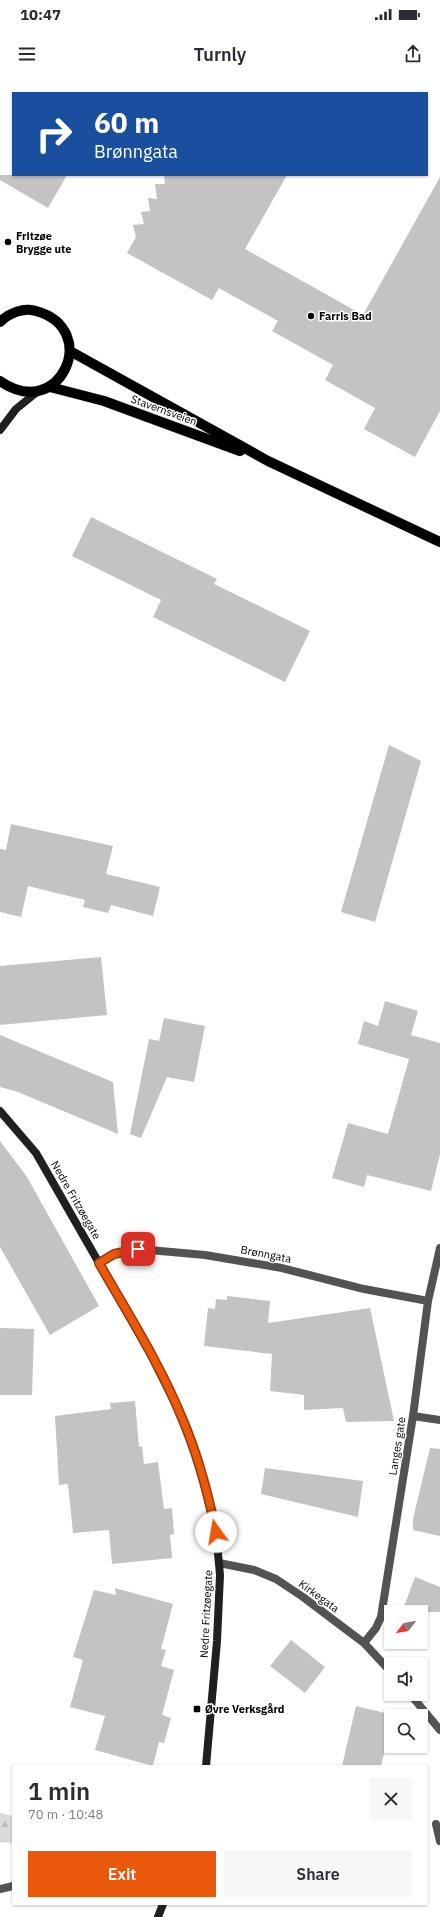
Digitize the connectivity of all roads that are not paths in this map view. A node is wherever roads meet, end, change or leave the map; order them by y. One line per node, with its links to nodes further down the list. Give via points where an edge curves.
1 (2, 318): 2 (main road, via 18,311 33,310 48,314 60,323 68,336)
2 (70, 351): 4 (main road, via 67,367); 7 (main road, Stavernsveien)
3 (0, 381): 5 (main road, via 24,392)
4 (50, 387): 5 (main road); 7 (main road, Stavernsveien, via 104,401)
5 (37, 392): 6 (main road, via 16,409)
6 (0, 430)
7 (268, 461): 8 (main road, Stavernsveien)
8 (440, 542)
9 (0, 1111): 11 (main road, Nedre Fritzøegate, via 36,1153)
10 (440, 1248): 12 (street, Langes gate)
11 (99, 1263): 12 (street, Brønngata, via 114,1254 138,1249 205,1255 262,1264); 15 (main road, Nedre Fritzøegate, via 150,1353 182,1417 198,1459 209,1499)
12 (428, 1301): 13 (street, Langes gate)
13 (414, 1416): 14 (street); 16 (street, Langes gate, via 381,1617)
14 (440, 1420)
15 (219, 1563): 16 (street, Kirkegata, via 254,1570 276,1580); 20 (main road, Nedre Fritzøegate, via 218,1614)
16 (364, 1643): 17 (street, Kirkegata)
17 (384, 1664)
18 (416, 1701): 19 (street)
19 (440, 1730)
20 (206, 1765)
21 (438, 1823): 22 (street); 23 (street)
22 (428, 1826)
23 (440, 1841)
24 (12, 1886): 25 (street)
25 (0, 1890)
26 (162, 1905): 27 (main road)
27 (158, 1917)

